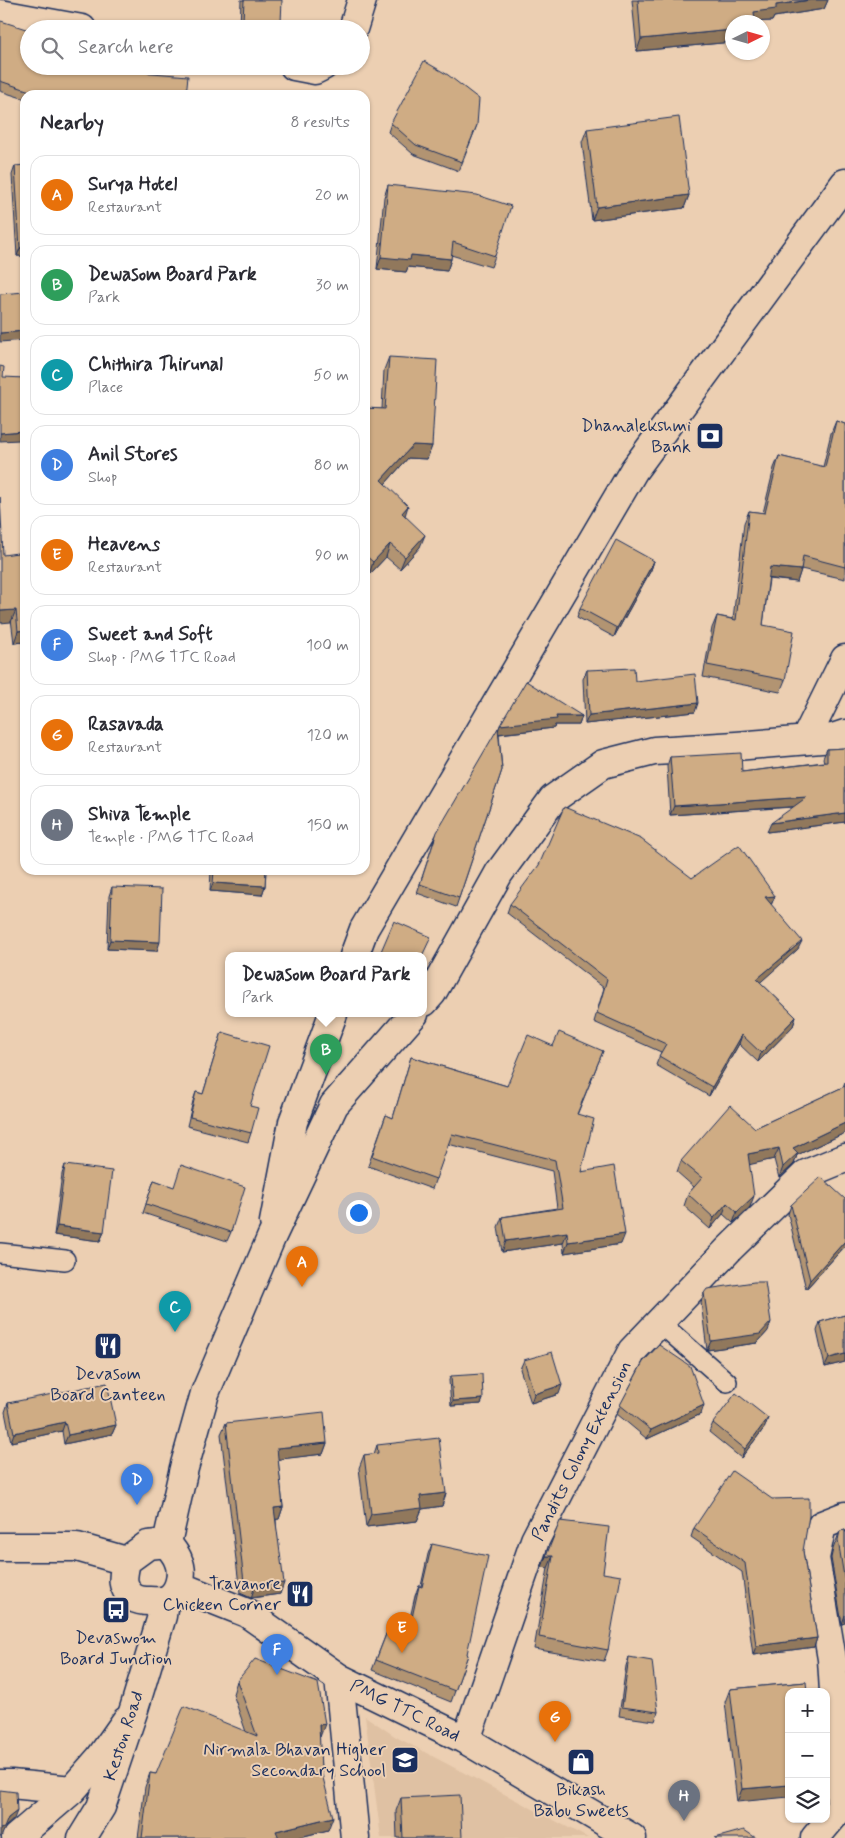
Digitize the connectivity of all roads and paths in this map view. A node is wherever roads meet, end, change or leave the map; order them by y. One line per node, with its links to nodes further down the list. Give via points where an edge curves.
1 (362, 0): 4 (street)
2 (0, 14): 3 (street)
3 (33, 20)
4 (356, 20)
5 (845, 184): 9 (street, via 634,470 364,929)
6 (845, 659): 8 (street)
7 (845, 734): 8 (street)
8 (805, 740): 10 (street, via 654,751 603,764 553,799 499,874)
9 (355, 952)
10 (427, 999)
11 (332, 1017): 14 (street, via 293,1122)
12 (411, 1017): 14 (street, via 334,1105)
13 (845, 1158): 17 (street, Pandits Colony Extension, via 806,1174)
14 (271, 1238): 20 (street, via 205,1393)
15 (0, 1253): 16 (lane)
16 (66, 1260)
17 (659, 1322): 18 (lane); 27 (street, Pandits Colony Extension, via 632,1351 535,1540)
18 (727, 1382)
19 (845, 1516): 24 (street, via 822,1525 815,1558)
20 (167, 1544): 22 (street, via 148,1545); 23 (street, via 178,1559 181,1571)
21 (0, 1547): 22 (street, via 78,1547)
22 (126, 1560): 23 (street, via 123,1582 130,1595 138,1601)
23 (171, 1593): 25 (street, PMG TTC Road, via 247,1613); 26 (street, Keston Road)
24 (838, 1658): 30 (street)
25 (338, 1678): 27 (street, PMG TTC Road); 33 (street)
26 (134, 1709): 29 (street, via 115,1739); 32 (street, Keston Road, via 101,1807)
27 (466, 1740): 34 (street, PMG TTC Road)
28 (0, 1784): 29 (street)
29 (72, 1790): 31 (street)
30 (843, 1806): 35 (street)
31 (16, 1838)
32 (82, 1838)
33 (355, 1838)
34 (632, 1838)
35 (815, 1838)

